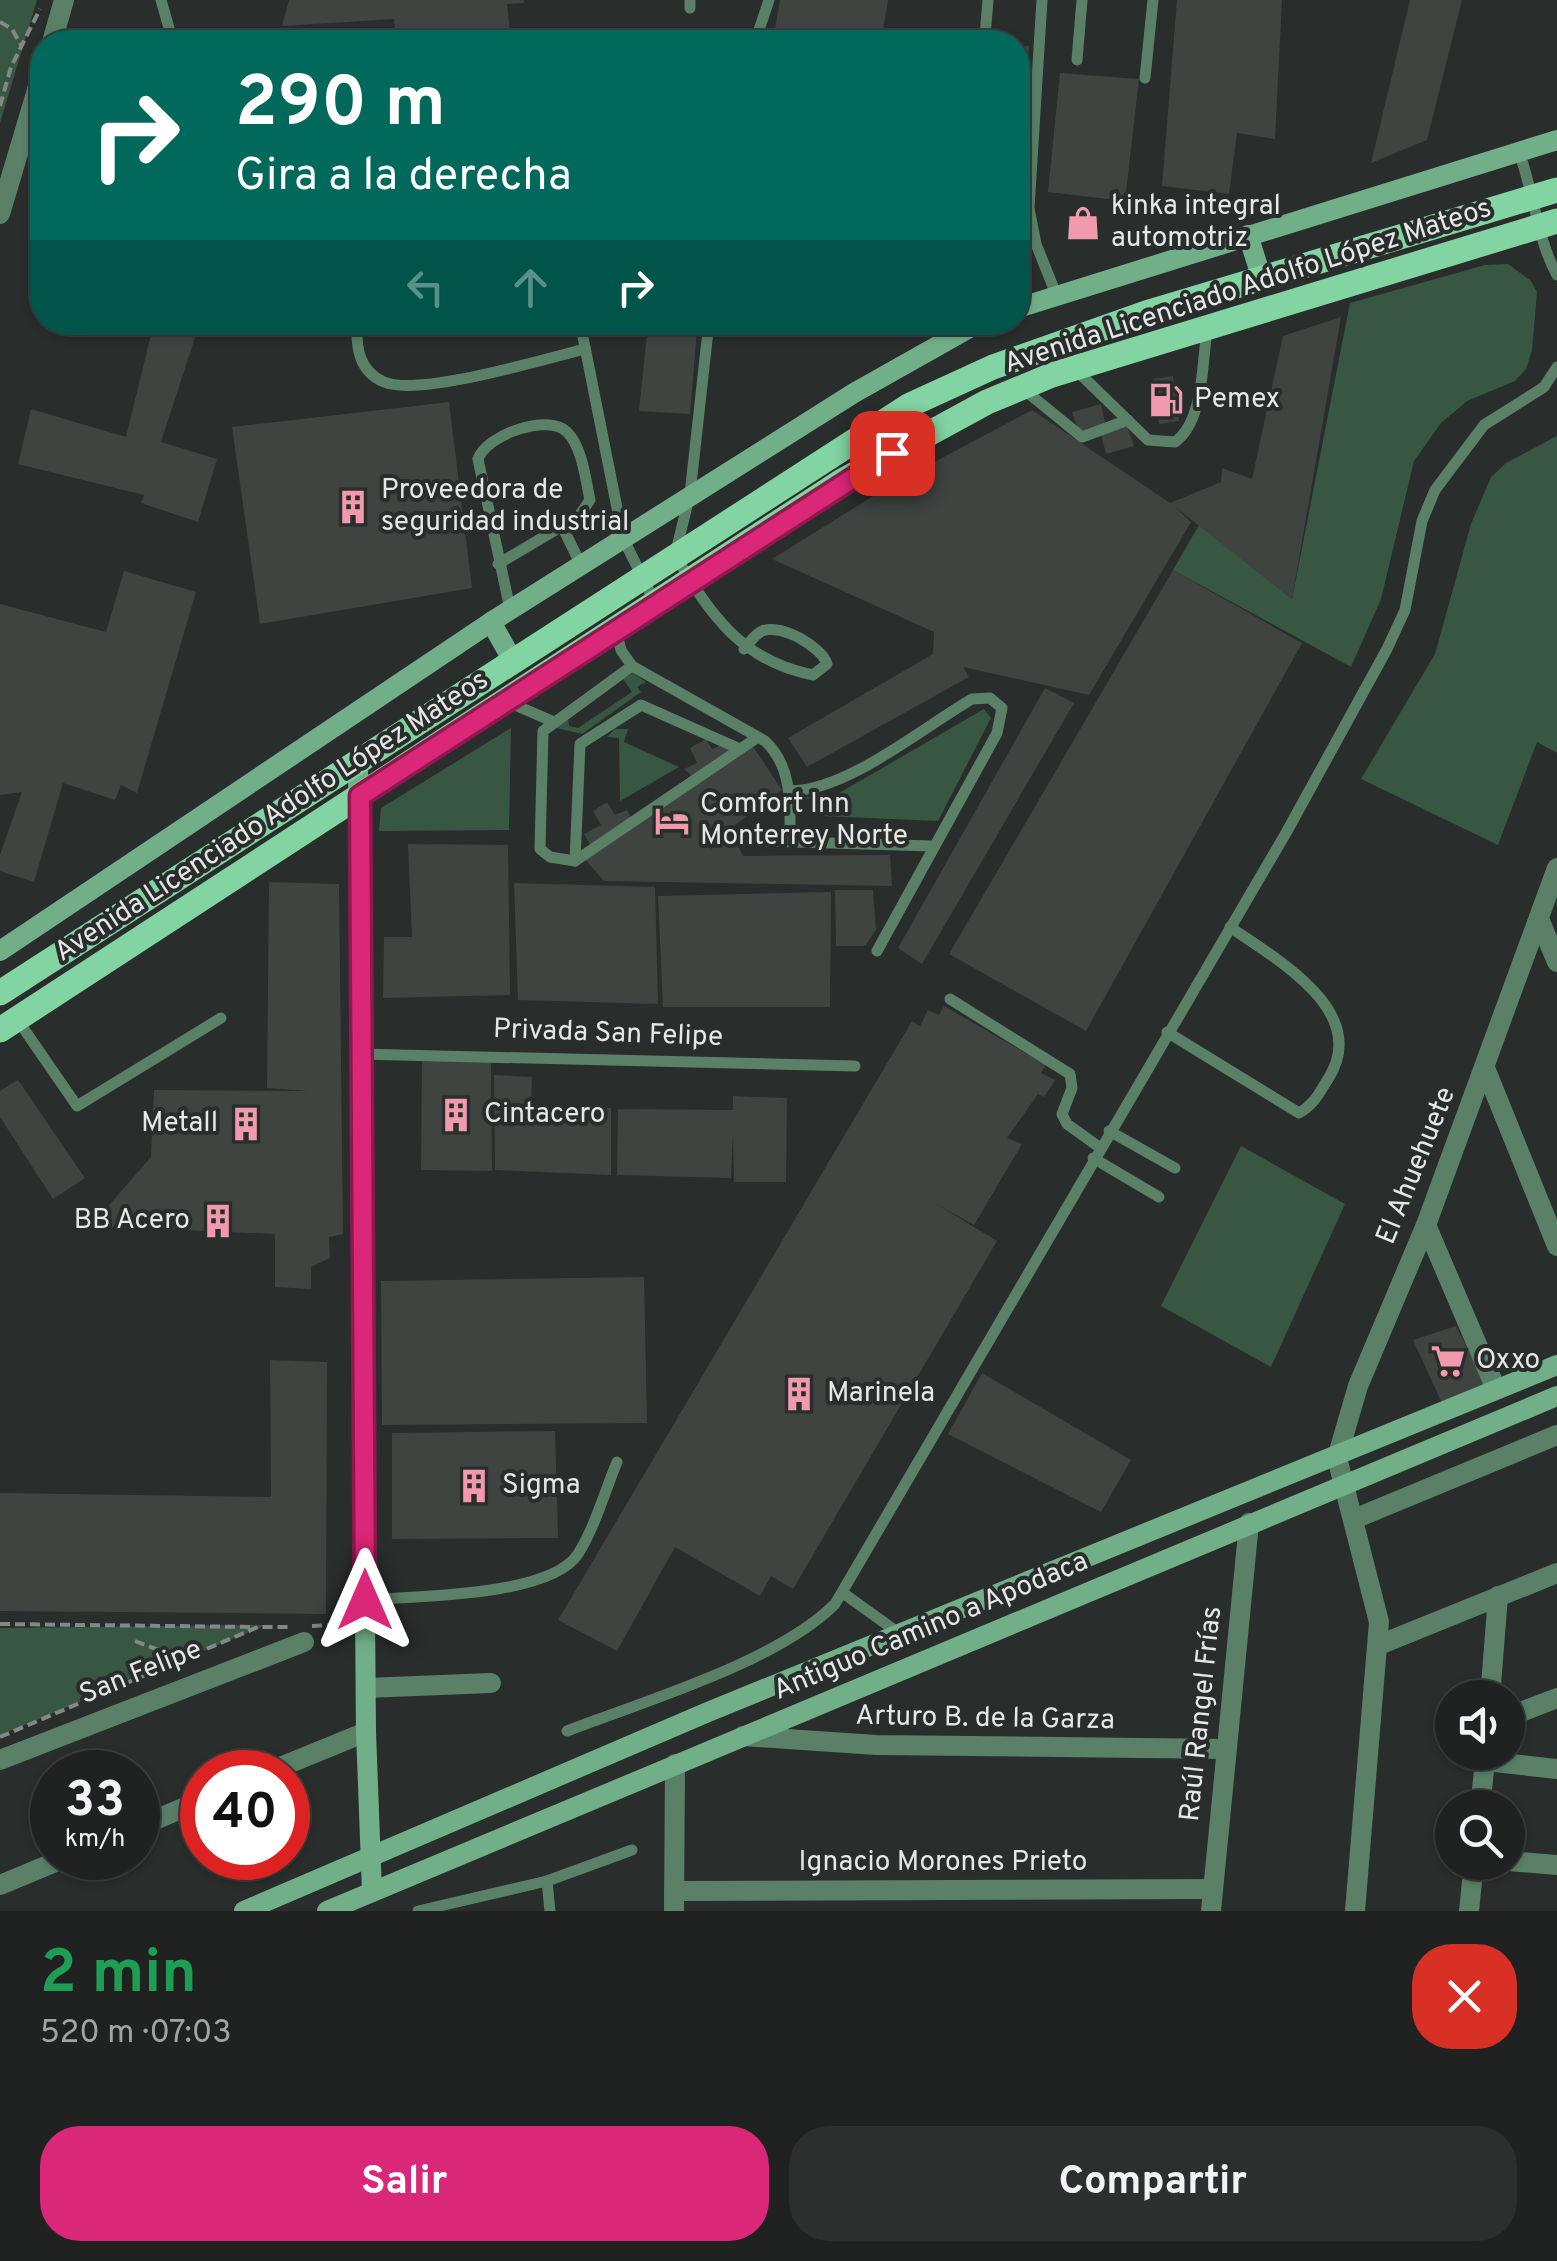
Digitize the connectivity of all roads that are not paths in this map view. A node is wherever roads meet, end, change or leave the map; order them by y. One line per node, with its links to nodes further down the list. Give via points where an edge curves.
1 (64, 0): 8 (street)
2 (160, 0): 9 (lane)
3 (769, 0): 10 (lane)
4 (988, 0): 11 (lane)
5 (1042, 0): 17 (lane)
6 (1082, 0): 12 (lane)
7 (1152, 0): 13 (lane)
8 (55, 30)
9 (169, 30)
10 (758, 30)
11 (986, 30)
12 (1077, 60)
13 (1145, 78)
14 (30, 113): 19 (street)
15 (1557, 140): 16 (street)
16 (1519, 152): 18 (lane); 22 (street)
17 (1030, 178)
18 (1546, 193): 21 (lane); 24 (main road, Avenida Licenciado Adolfo López Mateos)
19 (0, 214)
20 (1030, 217): 25 (lane)
21 (1548, 224): 23 (lane); 27 (main road, Avenida Licenciado Adolfo López Mateos)
22 (1248, 235): 24 (street); 25 (street)
23 (1557, 275)
24 (1262, 279): 40 (main road, Avenida Licenciado Adolfo López Mateos, via 1054,344 953,384)
25 (1056, 294): 26 (street)
26 (1030, 304)
27 (1208, 325): 34 (main road, Avenida Licenciado Adolfo López Mateos); 36 (lane, via 1184,436 1155,443)
28 (356, 335): 32 (lane, via 366,368 385,383 425,385)
29 (582, 335): 32 (lane)
30 (708, 335): 37 (lane)
31 (957, 335): 37 (street, via 854,393)
32 (585, 349): 39 (lane)
33 (1557, 367): 65 (lane, via 1544,386 1484,425 1435,490 1422,521 1405,610 1387,649)
34 (1074, 368): 35 (main road, Avenida Licenciado Adolfo López Mateos); 36 (lane)
35 (1022, 388): 36 (lane, via 1082,437); 44 (main road, Avenida Licenciado Adolfo López Mateos, via 856,473)
36 (1128, 420)
37 (688, 504): 39 (street); 40 (lane)
38 (562, 526): 41 (lane); 41 (lane, via 590,500 570,434 540,426 492,438 478,459); 42 (lane)
39 (623, 538): 42 (street); 43 (lane)
40 (675, 555): 43 (main road, Avenida Licenciado Adolfo López Mateos); 44 (lane)
41 (498, 564): 46 (lane)
42 (581, 565): 46 (street)
43 (642, 576): 45 (lane); 50 (main road, Avenida Licenciado Adolfo López Mateos)
44 (690, 580): 45 (main road, Avenida Licenciado Adolfo López Mateos); 49 (lane)
45 (655, 603): 48 (main road, Avenida Licenciado Adolfo López Mateos)
46 (510, 610): 47 (street)
47 (491, 622): 50 (street); 66 (street)
48 (616, 629): 51 (lane); 52 (main road, Avenida Licenciado Adolfo López Mateos)
49 (744, 648): 49 (lane, via 813,675 827,664 809,644 770,629)
50 (514, 661): 56 (main road, Avenida Licenciado Adolfo López Mateos)
51 (632, 666): 53 (lane); 54 (lane)
52 (504, 700): 53 (lane); 58 (main road, Avenida Licenciado Adolfo López Mateos)
53 (552, 722): 62 (lane, via 541,736 540,849)
54 (758, 737): 55 (lane); 57 (lane, via 775,753)
55 (740, 749): 62 (lane); 62 (lane, via 641,704 580,744)
56 (358, 764): 58 (street); 69 (main road, Avenida Licenciado Adolfo López Mateos)
57 (790, 792): 60 (lane); 61 (lane, via 823,787 972,699 990,698 1003,718)
58 (360, 796): 72 (main road, Avenida Licenciado Adolfo López Mateos); 74 (street)
59 (758, 841): 60 (lane)
60 (790, 841): 61 (lane)
61 (932, 846): 67 (lane)
62 (574, 861)
63 (1557, 868): 64 (street, El Ahuehuete)
64 (1540, 921): 68 (street); 76 (street, El Ahuehuete)
65 (1230, 926): 73 (lane); 73 (lane, via 1316,989 1332,1016 1338,1052 1333,1072 1311,1106 1298,1113)
66 (0, 951)
67 (877, 951)
68 (1557, 962)
69 (0, 993)
70 (950, 999): 78 (lane, via 1070,1074 1062,1114)
71 (221, 1018): 72 (lane, via 77,1106)
72 (8, 1025)
73 (1167, 1032): 77 (lane)
74 (359, 1054): 75 (lane, Privada San Felipe); 95 (street)
75 (855, 1066)
76 (1485, 1068): 81 (street, El Ahuehuete); 82 (street)
77 (1109, 1131): 78 (lane); 79 (lane)
78 (1096, 1153): 80 (lane); 93 (lane)
79 (1175, 1168)
80 (1159, 1196)
81 (1426, 1225): 84 (street); 87 (street, El Ahuehuete, via 1358,1386)
82 (1557, 1246)
83 (1557, 1366): 84 (street)
84 (1496, 1390): 87 (street)
85 (1557, 1396): 89 (street, Antiguo Camino a Apodaca)
86 (1557, 1434): 90 (street)
87 (1337, 1458): 89 (street, El Ahuehuete); 96 (street)
88 (617, 1462): 95 (lane, via 566,1567 510,1586)
89 (1342, 1485): 90 (street, El Ahuehuete); 91 (street, Antiguo Camino a Apodaca)
90 (1354, 1519): 98 (street, El Ahuehuete)
91 (1249, 1523): 106 (street, Antiguo Camino a Apodaca); 107 (street, Raúl Rangel Frías)
92 (1557, 1572): 94 (street)
93 (843, 1593): 96 (lane); 104 (lane, via 822,1617 787,1639)
94 (1498, 1596): 98 (street); 99 (street)
95 (365, 1600): 101 (street)
96 (900, 1634): 114 (street)
97 (304, 1642): 109 (street, San Felipe)
98 (1379, 1645): 129 (street, El Ahuehuete)
99 (1491, 1680)
100 (491, 1683): 101 (street)
101 (366, 1688): 105 (street)
102 (1557, 1698): 103 (street)
103 (1525, 1710)
104 (567, 1731)
105 (366, 1732): 108 (street); 114 (street)
106 (743, 1736): 107 (street, Arturo B. de la Garza, via 876,1745); 110 (street, Antiguo Camino a Apodaca)
107 (1226, 1749): 121 (street, Raúl Rangel Frías)
108 (310, 1755)
109 (0, 1760)
110 (675, 1764): 122 (street); 123 (street, Antiguo Camino a Apodaca)
111 (1525, 1764): 112 (street)
112 (1557, 1769)
113 (632, 1850): 119 (lane)
114 (368, 1858): 123 (street); 124 (street)
115 (1525, 1863): 116 (street)
116 (1557, 1865)
117 (30, 1872): 120 (street)
118 (1472, 1880): 130 (street)
119 (546, 1881): 126 (lane); 127 (lane)
120 (0, 1884)
121 (1212, 1889): 122 (street, Ignacio Morones Prieto); 128 (street, Raúl Rangel Frías)
122 (674, 1901)
123 (372, 1902): 125 (street, Antiguo Camino a Apodaca)
124 (244, 1911)
125 (327, 1911)
126 (418, 1911)
127 (550, 1911)
128 (1211, 1911)
129 (1354, 1911)
130 (1469, 1911)

